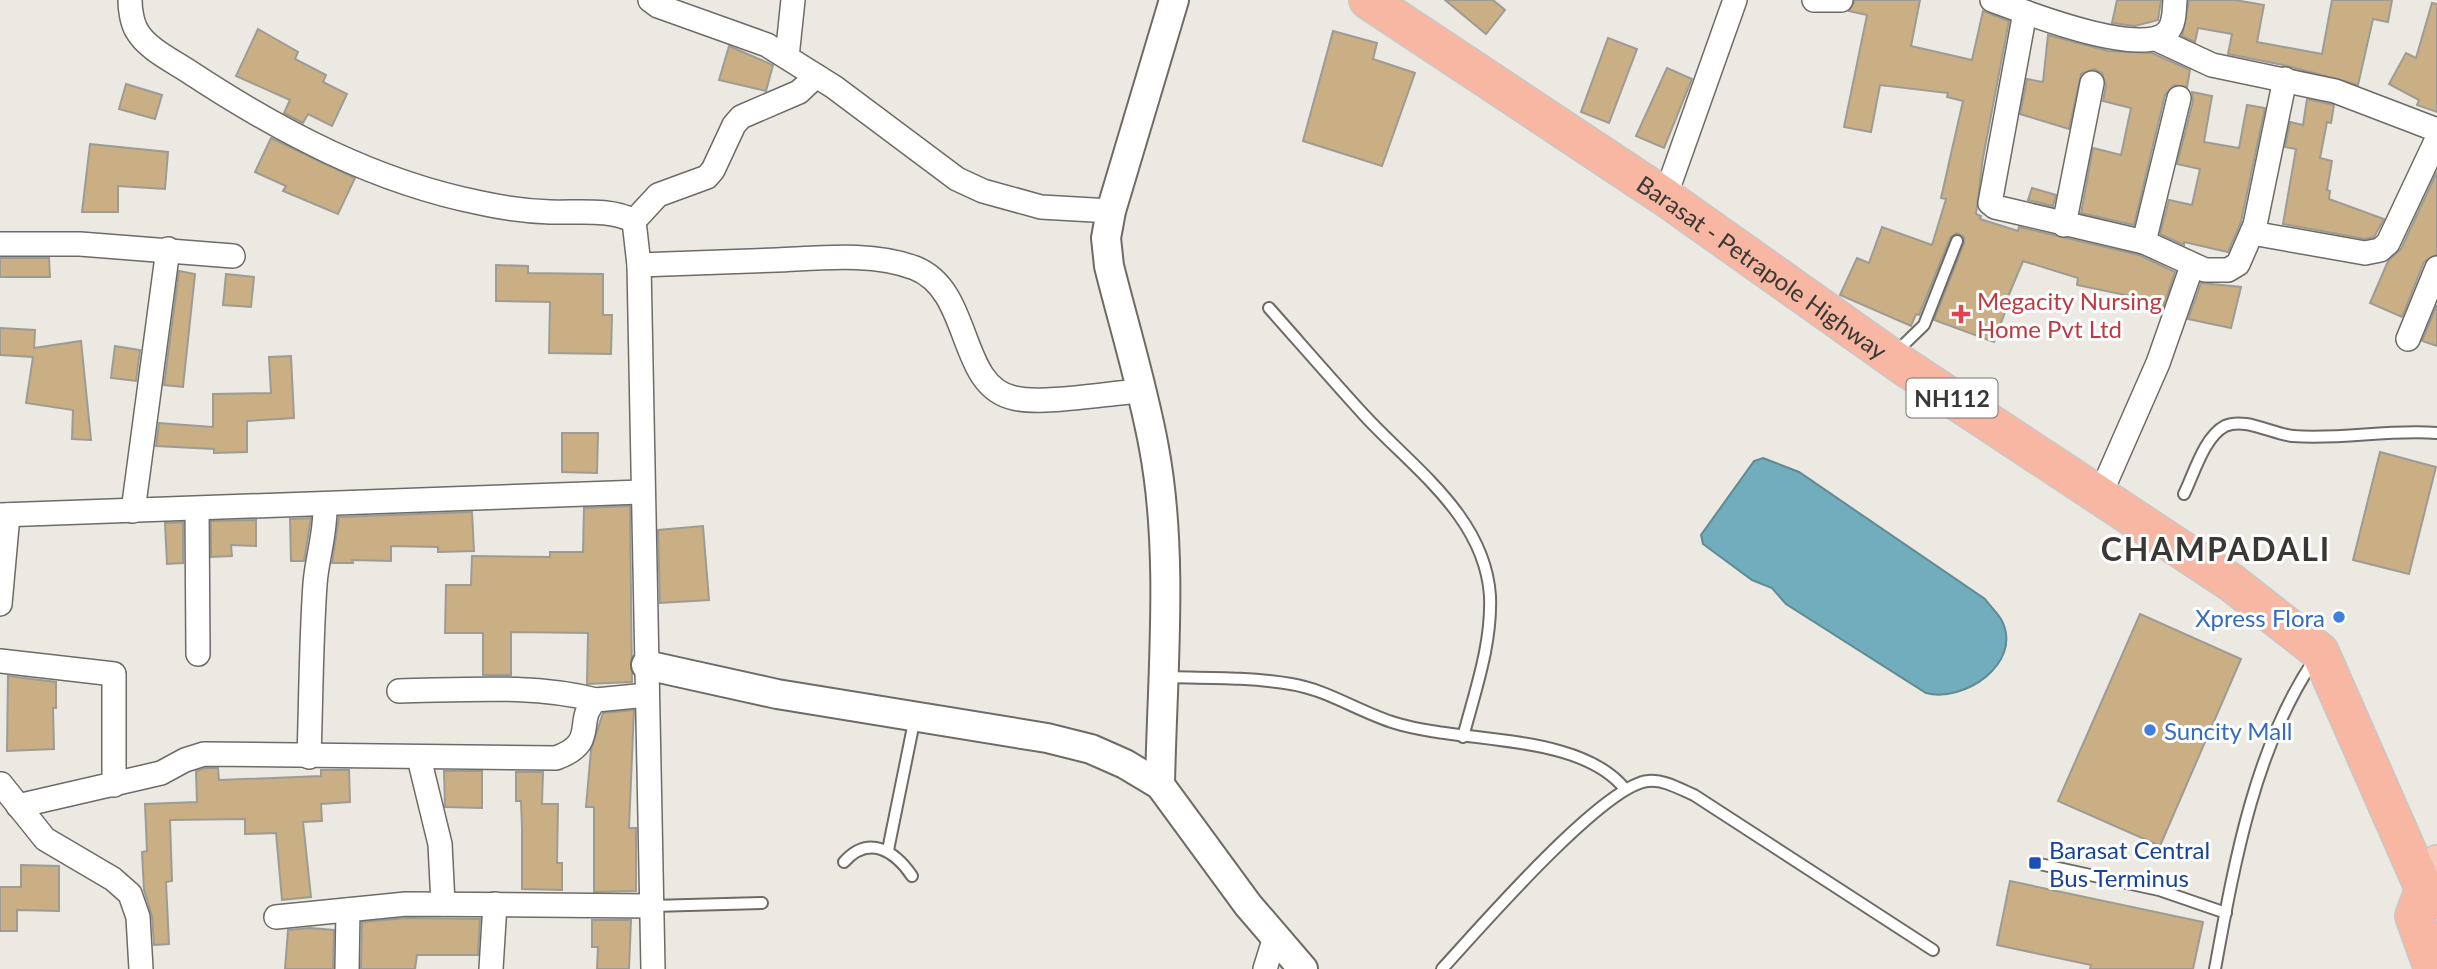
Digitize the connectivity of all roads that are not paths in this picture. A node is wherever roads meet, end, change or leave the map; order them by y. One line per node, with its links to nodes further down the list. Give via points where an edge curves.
1 (130, 0): 22 (street, via 137,32 159,52 230,99 327,153 410,186 483,204 609,214)
2 (650, 0): 13 (street)
3 (793, 0): 13 (street)
4 (1174, 0): 21 (street)
5 (1368, 0): 20 (highway, Barasat - Petrapole Highway / NH112)
6 (1735, 0): 20 (street)
7 (1814, 0): 8 (street)
8 (1841, 0)
9 (1992, 0): 11 (street)
10 (2175, 0): 12 (street, via 2173,21 2167,33)
11 (2025, 12): 12 (street, via 2111,38); 23 (street, via 1990,203)
12 (2156, 39): 15 (street, via 2212,65)
13 (787, 57): 14 (street)
14 (816, 76): 21 (street, via 966,183 1041,207); 22 (street, via 799,92 741,117 707,177 658,195)
15 (2285, 79): 18 (street, via 2335,91); 24 (street)
16 (2092, 83): 23 (street)
17 (2179, 98): 26 (street)
18 (2437, 130)
19 (2437, 139): 24 (street, via 2388,243 2380,250 2365,253)
20 (1664, 197): 35 (highway, Barasat - Petrapole Highway / NH112)
21 (1111, 211): 36 (street, via 1106,238 1109,266)
22 (634, 221): 30 (street)
23 (2064, 225): 26 (street)
24 (2252, 233): 31 (street, via 2238,264 2228,270)
25 (1957, 242): 35 (lane, via 1924,325)
26 (2144, 242): 31 (street)
27 (0, 244): 28 (street)
28 (168, 249): 29 (street); 43 (street)
29 (233, 256)
30 (639, 265): 36 (street, via 871,259 915,268 934,280 951,300 973,357 998,393 1015,399 1042,399); 38 (street)
31 (2192, 266): 40 (street, via 2158,363)
32 (2437, 268): 34 (street)
33 (1269, 307): 55 (lane, via 1468,527 1490,594 1480,673)
34 (2408, 339)
35 (1891, 356): 40 (highway, Barasat - Petrapole Highway / NH112)
36 (1141, 391): 50 (street, via 1155,449 1161,509)
37 (2437, 433): 39 (lane, via 2387,431 2312,437 2237,423 2216,432)
38 (641, 492): 41 (street); 49 (street)
39 (2184, 494)
40 (2100, 495): 46 (highway, Barasat - Petrapole Highway / NH112, via 2232,583)
41 (325, 505): 42 (street); 56 (street, via 326,529 313,617)
42 (197, 509): 43 (street); 47 (street)
43 (133, 511): 44 (street)
44 (4, 515): 45 (street)
45 (0, 604)
46 (2320, 652): 68 (highway, Barasat - Petrapole Highway / NH112); 74 (lane, via 2295,688 2255,790)
47 (198, 654)
48 (0, 661): 60 (street, via 114,674)
49 (646, 665): 52 (street); 54 (street, via 777,694)
50 (1162, 677): 55 (lane, via 1292,684 1318,690 1395,723); 61 (street)
51 (400, 691): 53 (street, via 567,692)
52 (648, 695): 53 (street); 72 (street)
53 (596, 700): 57 (street, via 586,716 581,744 556,758)
54 (915, 717): 61 (street, via 1091,749); 64 (lane)
55 (1462, 737): 62 (lane, via 1585,758 1614,775)
56 (309, 757): 57 (street); 60 (street, via 204,754 161,773)
57 (419, 758): 70 (street, via 440,844)
58 (0, 772): 59 (street)
59 (0, 785): 63 (street)
60 (114, 785): 63 (street)
61 (1160, 785): 76 (street)
62 (1625, 789): 77 (lane, via 1648,781 1694,795); 84 (lane, via 1527,876)
63 (18, 806): 78 (street, via 44,839 114,879 130,894 138,917)
64 (888, 850): 65 (lane, via 862,849); 67 (lane)
65 (844, 862)
66 (2035, 863): 74 (lane, via 2159,890)
67 (912, 876)
68 (2433, 884): 86 (highway, Barasat - Petrapole Highway / NH112, via 2414,916)
69 (762, 903): 72 (lane)
70 (443, 904): 71 (street); 73 (street)
71 (495, 904): 72 (street); 80 (street)
72 (652, 906): 81 (street)
73 (348, 909): 75 (street); 79 (street)
74 (2226, 913): 85 (lane)
75 (276, 917)
76 (1275, 937): 82 (street); 83 (street)
77 (1933, 950)
78 (141, 969)
79 (347, 969)
80 (491, 969)
81 (653, 969)
82 (1265, 969)
83 (1303, 969)
84 (1442, 969)
85 (2215, 969)
86 (2433, 969)

